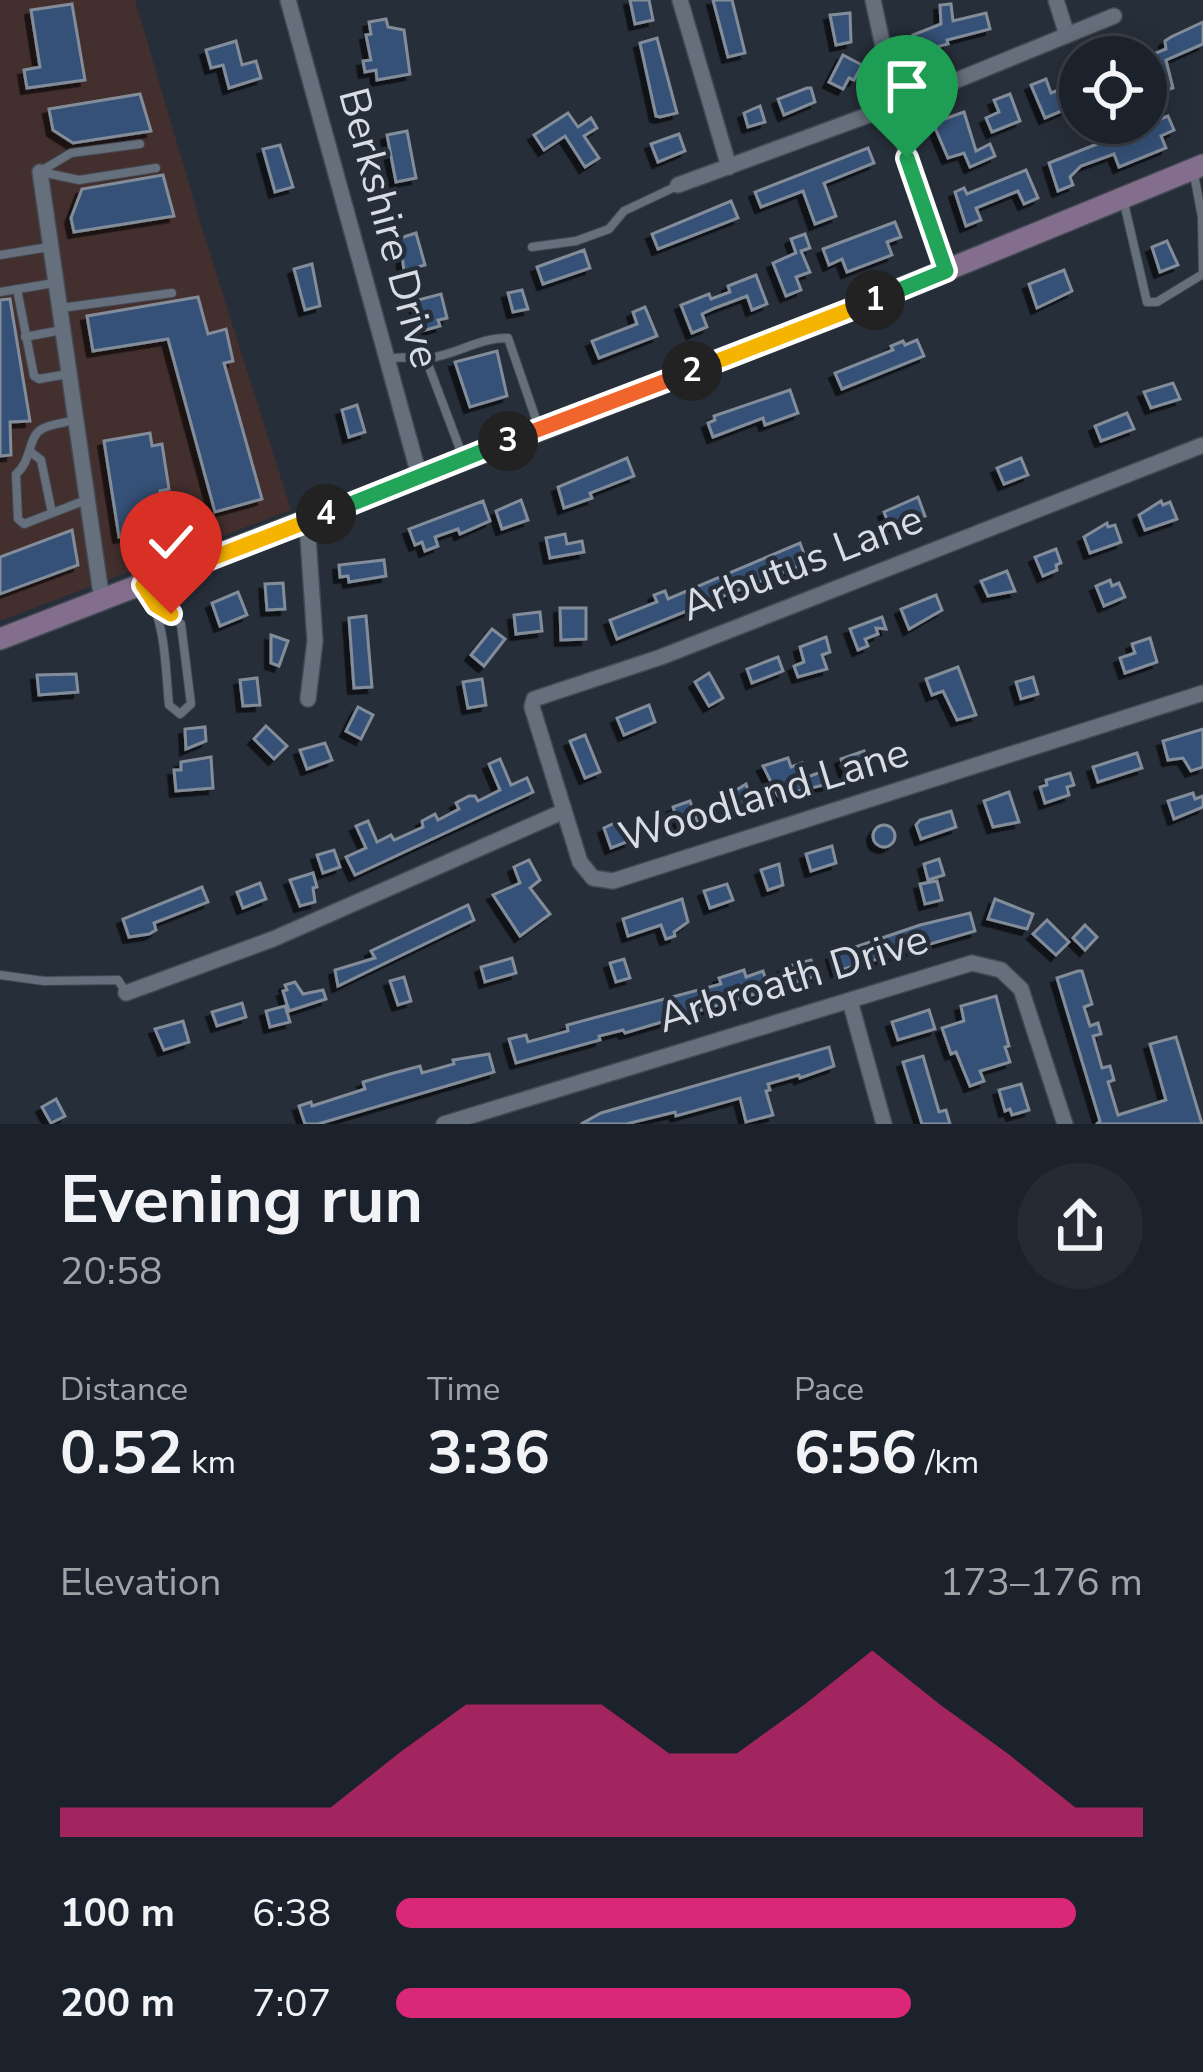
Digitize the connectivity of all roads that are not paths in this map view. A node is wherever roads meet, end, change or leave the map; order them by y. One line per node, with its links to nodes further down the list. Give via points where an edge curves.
1 (289, 0): 28 (street, Berkshire Drive)
2 (680, 0): 9 (street)
3 (873, 0): 7 (street)
4 (1056, 0): 6 (street)
5 (1114, 16): 6 (street)
6 (1067, 35): 7 (street)
7 (896, 105): 9 (street); 18 (street)
8 (140, 144): 12 (lane, via 71,153)
9 (729, 167): 13 (street)
10 (1198, 167): 14 (main road); 19 (lane)
11 (156, 168): 12 (lane, via 79,180)
12 (40, 172): 15 (street)
13 (678, 185): 16 (lane, via 624,212 609,229)
14 (1122, 196): 18 (main road); 19 (lane, via 1147,302)
15 (50, 247): 17 (lane); 20 (street)
16 (532, 247)
17 (0, 255)
18 (946, 271): 31 (main road)
19 (1203, 274)
20 (56, 283): 21 (lane); 24 (street)
21 (17, 289): 22 (lane); 26 (lane)
22 (0, 292)
23 (172, 293): 24 (lane)
24 (59, 309): 25 (street)
25 (62, 330): 26 (lane); 29 (street)
26 (26, 337): 29 (lane, via 34,376)
27 (427, 359): 28 (lane); 31 (lane, via 508,338); 34 (lane)
28 (387, 360): 35 (street, Berkshire Drive)
29 (69, 374): 30 (street)
30 (75, 420): 33 (lane, via 40,429); 36 (street)
31 (540, 429): 34 (main road)
32 (1203, 445): 45 (street, Arbutus Lane, via 535,699 532,713)
33 (32, 452): 37 (lane, via 41,460); 37 (lane, via 16,474 18,519)
34 (464, 458): 35 (main road)
35 (419, 476): 38 (main road)
36 (87, 500): 37 (lane); 40 (street)
37 (52, 513)
38 (307, 522): 39 (main road); 44 (street, via 314,641)
39 (143, 585): 40 (main road); 41 (lane)
40 (102, 601): 42 (main road)
41 (156, 605): 41 (lane, via 169,705 180,714 191,704 181,624)
42 (0, 639)
43 (1203, 693): 45 (street, Woodland Lane, via 613,881 587,874)
44 (308, 700)
45 (562, 812): 47 (street, Woodland Lane, via 295,930)
46 (0, 975): 47 (lane, via 118,980)
47 (125, 992)
48 (850, 1001): 49 (street, Arbroath Drive); 50 (street); 51 (street, Arbroath Drive, via 958,965 1001,970 1021,989)
49 (444, 1124)
50 (884, 1124)
51 (1065, 1124)

